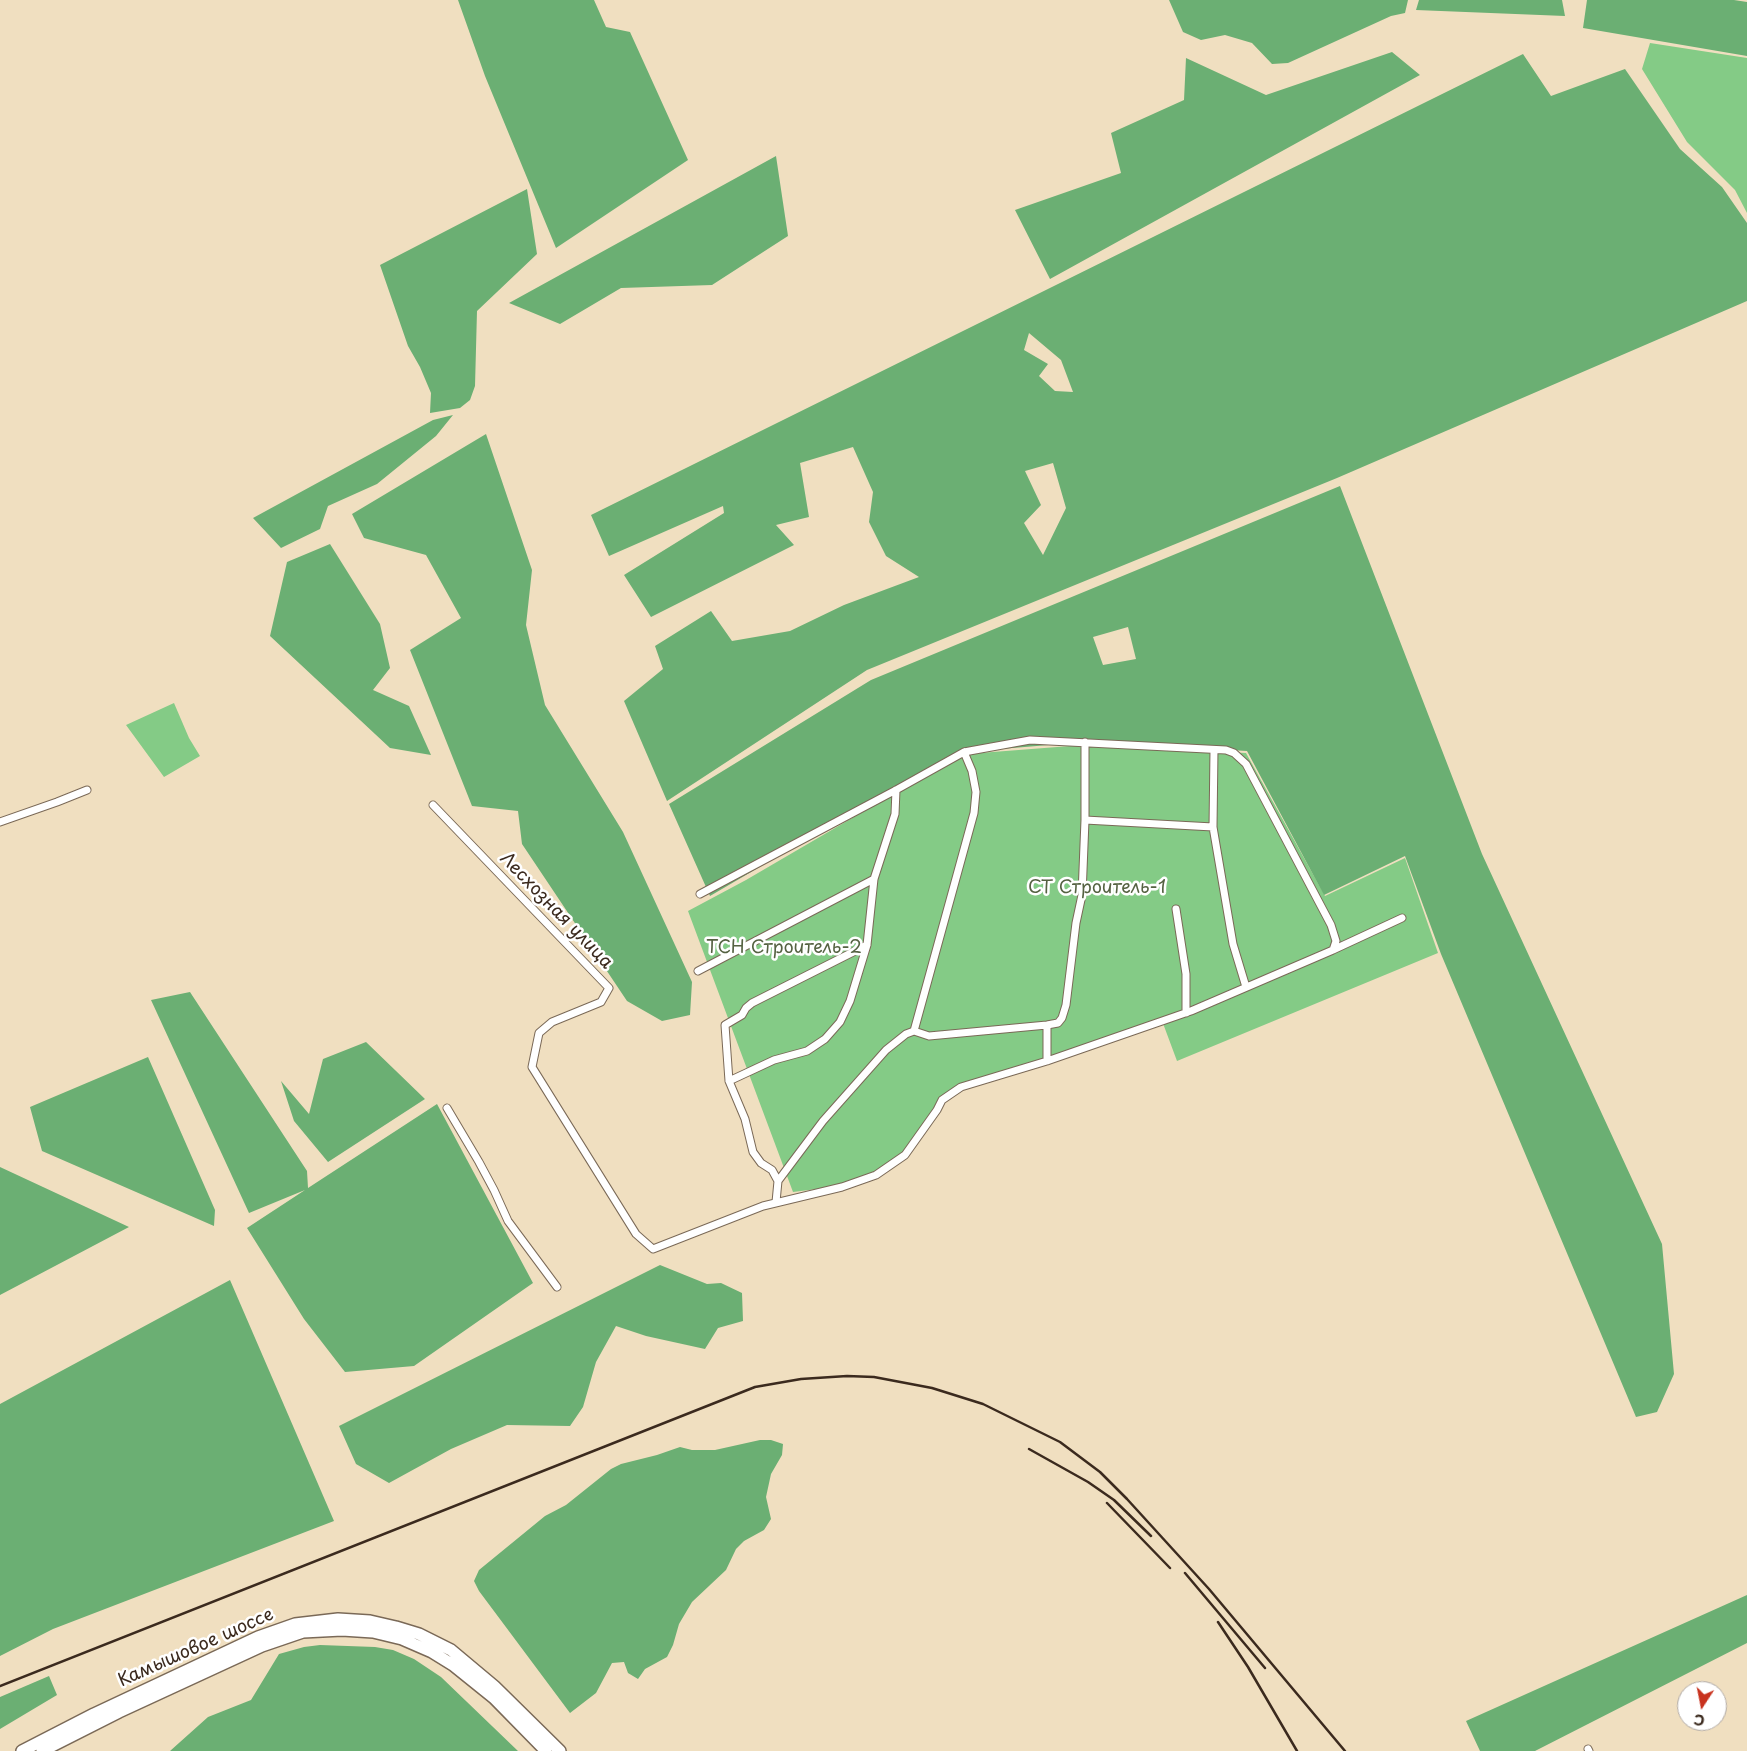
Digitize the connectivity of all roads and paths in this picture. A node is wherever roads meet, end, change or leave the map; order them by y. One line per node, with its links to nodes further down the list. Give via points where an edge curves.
1 (1085, 742): 2 (street); 3 (street, via 1030,740); 7 (street)
2 (1214, 750): 9 (street); 15 (street, via 1234,753 1246,764 1331,925 1336,941)
3 (964, 752): 5 (street); 20 (street, via 976,792 974,813)
4 (87, 790): 8 (street)
5 (896, 790): 10 (street, via 895,814); 11 (street)
6 (433, 804): 25 (street, Лесхозная улица, via 609,988 600,1002 552,1022 539,1033 532,1067 636,1234 653,1249)
7 (1085, 820): 9 (street); 19 (street, via 1082,895 1066,1005 1058,1023)
8 (0, 822)
9 (1213, 827): 17 (street, via 1234,944)
10 (874, 879): 14 (street); 16 (street)
11 (700, 894)
12 (1176, 909): 18 (street, via 1186,974)
13 (1402, 918): 15 (street)
14 (867, 945): 22 (street, via 850,1001 840,1022 825,1039 807,1052 774,1060); 22 (street, via 752,1003 742,1016 725,1025)
15 (1333, 950): 17 (street)
16 (698, 971)
17 (1246, 988): 18 (street)
18 (1186, 1013): 21 (street)
19 (1047, 1026): 20 (street, via 929,1036); 21 (street)
20 (914, 1031): 24 (street, via 886,1050 824,1121)
21 (1047, 1060): 25 (street, via 961,1087 952,1093 942,1100 905,1155 876,1175 842,1187)
22 (729, 1081): 24 (street, via 745,1118 753,1152 772,1170)
23 (447, 1108): 26 (street, via 479,1162 508,1221)
24 (778, 1181): 25 (street)
25 (776, 1202)
26 (557, 1287)
27 (22, 1751): 30 (main road, Камышовое шоссе, via 258,1637 295,1624 338,1619 370,1620 396,1627 451,1650 494,1686)
28 (42, 1751): 29 (main road, Камышовое шоссе, via 262,1646 303,1632 342,1630 395,1637 432,1652 494,1698)
29 (546, 1751)
30 (560, 1751)

